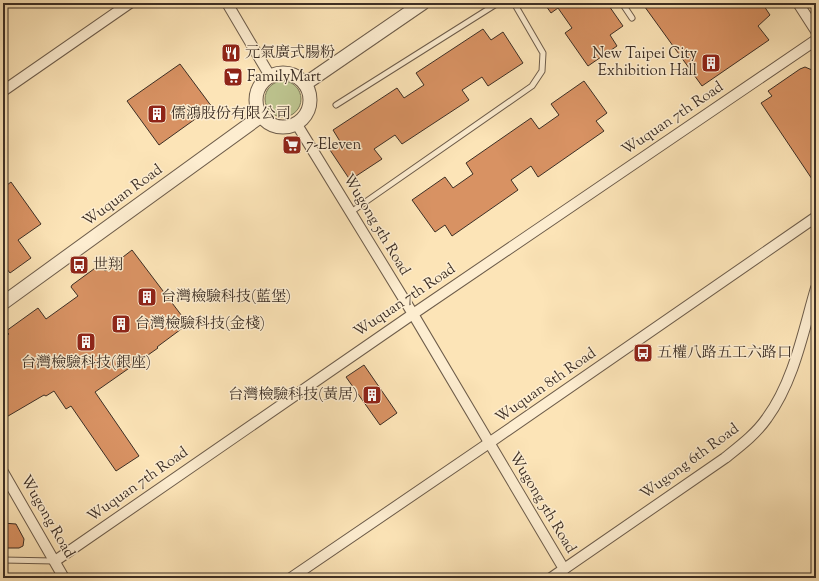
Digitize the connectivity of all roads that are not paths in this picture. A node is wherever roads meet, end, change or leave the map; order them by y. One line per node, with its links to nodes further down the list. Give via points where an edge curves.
1 (130, 3): 13 (street)
2 (227, 3): 11 (street)
3 (423, 3): 12 (street)
4 (498, 3): 14 (lane)
5 (514, 3): 17 (lane, via 543,53 542,70 532,86)
6 (622, 3): 8 (lane)
7 (798, 3): 9 (street)
8 (632, 18)
9 (816, 31)
10 (816, 40): 21 (street, Wuquan 7th Road)
11 (270, 76): 12 (street, via 285,73 293,75); 15 (street, via 259,87 257,94 256,102)
12 (305, 84): 16 (street, via 309,91 310,106 307,113)
13 (3, 90)
14 (336, 106)
15 (261, 116): 16 (street, via 274,124 289,126); 20 (street, Wuquan Road)
16 (296, 123): 17 (street, Wugong 5th Road)
17 (351, 212): 21 (street, Wugong 5th Road)
18 (816, 217): 22 (street, Wuquan 8th Road)
19 (816, 288): 26 (street, Wugong 6th Road, via 792,368 782,394 767,419 748,440 725,458)
20 (3, 303)
21 (413, 314): 22 (street, Wugong 5th Road); 25 (street, Wuquan 7th Road)
22 (490, 443): 26 (street, Wugong 5th Road); 28 (street, Wuquan 8th Road)
23 (3, 472): 25 (street, Wugong Road)
24 (3, 560): 25 (lane)
25 (54, 561): 27 (street, Wugong Road)
26 (564, 569): 29 (street, Wugong 6th Road)
27 (64, 578)
28 (291, 578)
29 (551, 578)

